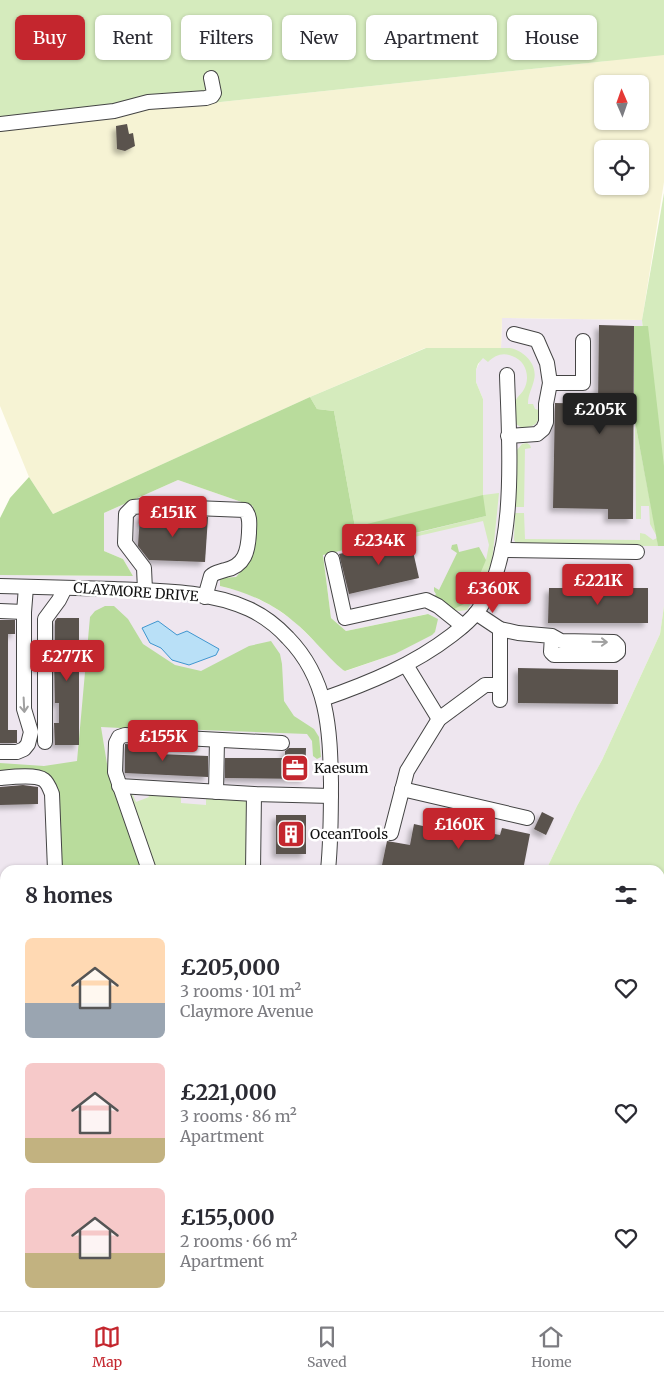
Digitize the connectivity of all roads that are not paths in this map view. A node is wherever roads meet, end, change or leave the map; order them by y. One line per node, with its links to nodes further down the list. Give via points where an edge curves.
1 (211, 78): 2 (street, via 214,93 206,98 148,102 114,111)
2 (0, 124)
3 (514, 334): 6 (street, via 538,340)
4 (583, 341): 6 (street, via 583,383)
5 (507, 375): 7 (street)
6 (550, 383): 7 (street, via 546,422 540,432 529,436)
7 (508, 436): 8 (street, via 507,507)
8 (502, 550): 9 (street); 18 (street, via 494,580)
9 (637, 552)
10 (332, 559): 19 (street, via 345,618 426,600)
11 (0, 586): 12 (street, CLAYMORE DRIVE)
12 (26, 587): 13 (street, CLAYMORE DRIVE); 17 (street)
13 (65, 588): 14 (street, CLAYMORE DRIVE); 28 (street, via 45,620)
14 (145, 590): 15 (street, CLAYMORE DRIVE); 15 (street, via 144,568 125,543 126,514 133,507 245,510 250,519 247,553 235,567 211,576)
15 (205, 597): 24 (street, CLAYMORE DRIVE, via 248,608 282,631 306,660)
16 (0, 612): 17 (street)
17 (24, 612): 30 (street, one-way to 30, via 24,709 31,732 24,749)
18 (476, 613): 19 (street); 20 (street)
19 (463, 626): 22 (street, via 434,649)
20 (500, 629): 21 (street); 23 (street)
21 (552, 636)
22 (406, 665): 24 (street); 26 (street)
23 (500, 685): 25 (street); 26 (street, via 485,685)
24 (323, 698): 36 (street, CLAYMORE DRIVE, via 330,742)
25 (500, 700)
26 (439, 719): 33 (street, via 406,771)
27 (217, 740): 29 (street); 32 (street, via 119,737 115,768); 34 (street)
28 (45, 742)
29 (282, 743)
30 (0, 752)
31 (0, 778): 39 (street, via 34,777 44,779 49,786)
32 (119, 786): 34 (street); 40 (street)
33 (402, 789): 37 (street); 38 (street)
34 (216, 792): 35 (street)
35 (254, 794): 36 (street); 41 (street)
36 (331, 796): 42 (street, CLAYMORE DRIVE)
37 (527, 818)
38 (391, 833)
39 (55, 865)
40 (147, 865)
41 (253, 865)
42 (328, 865)

